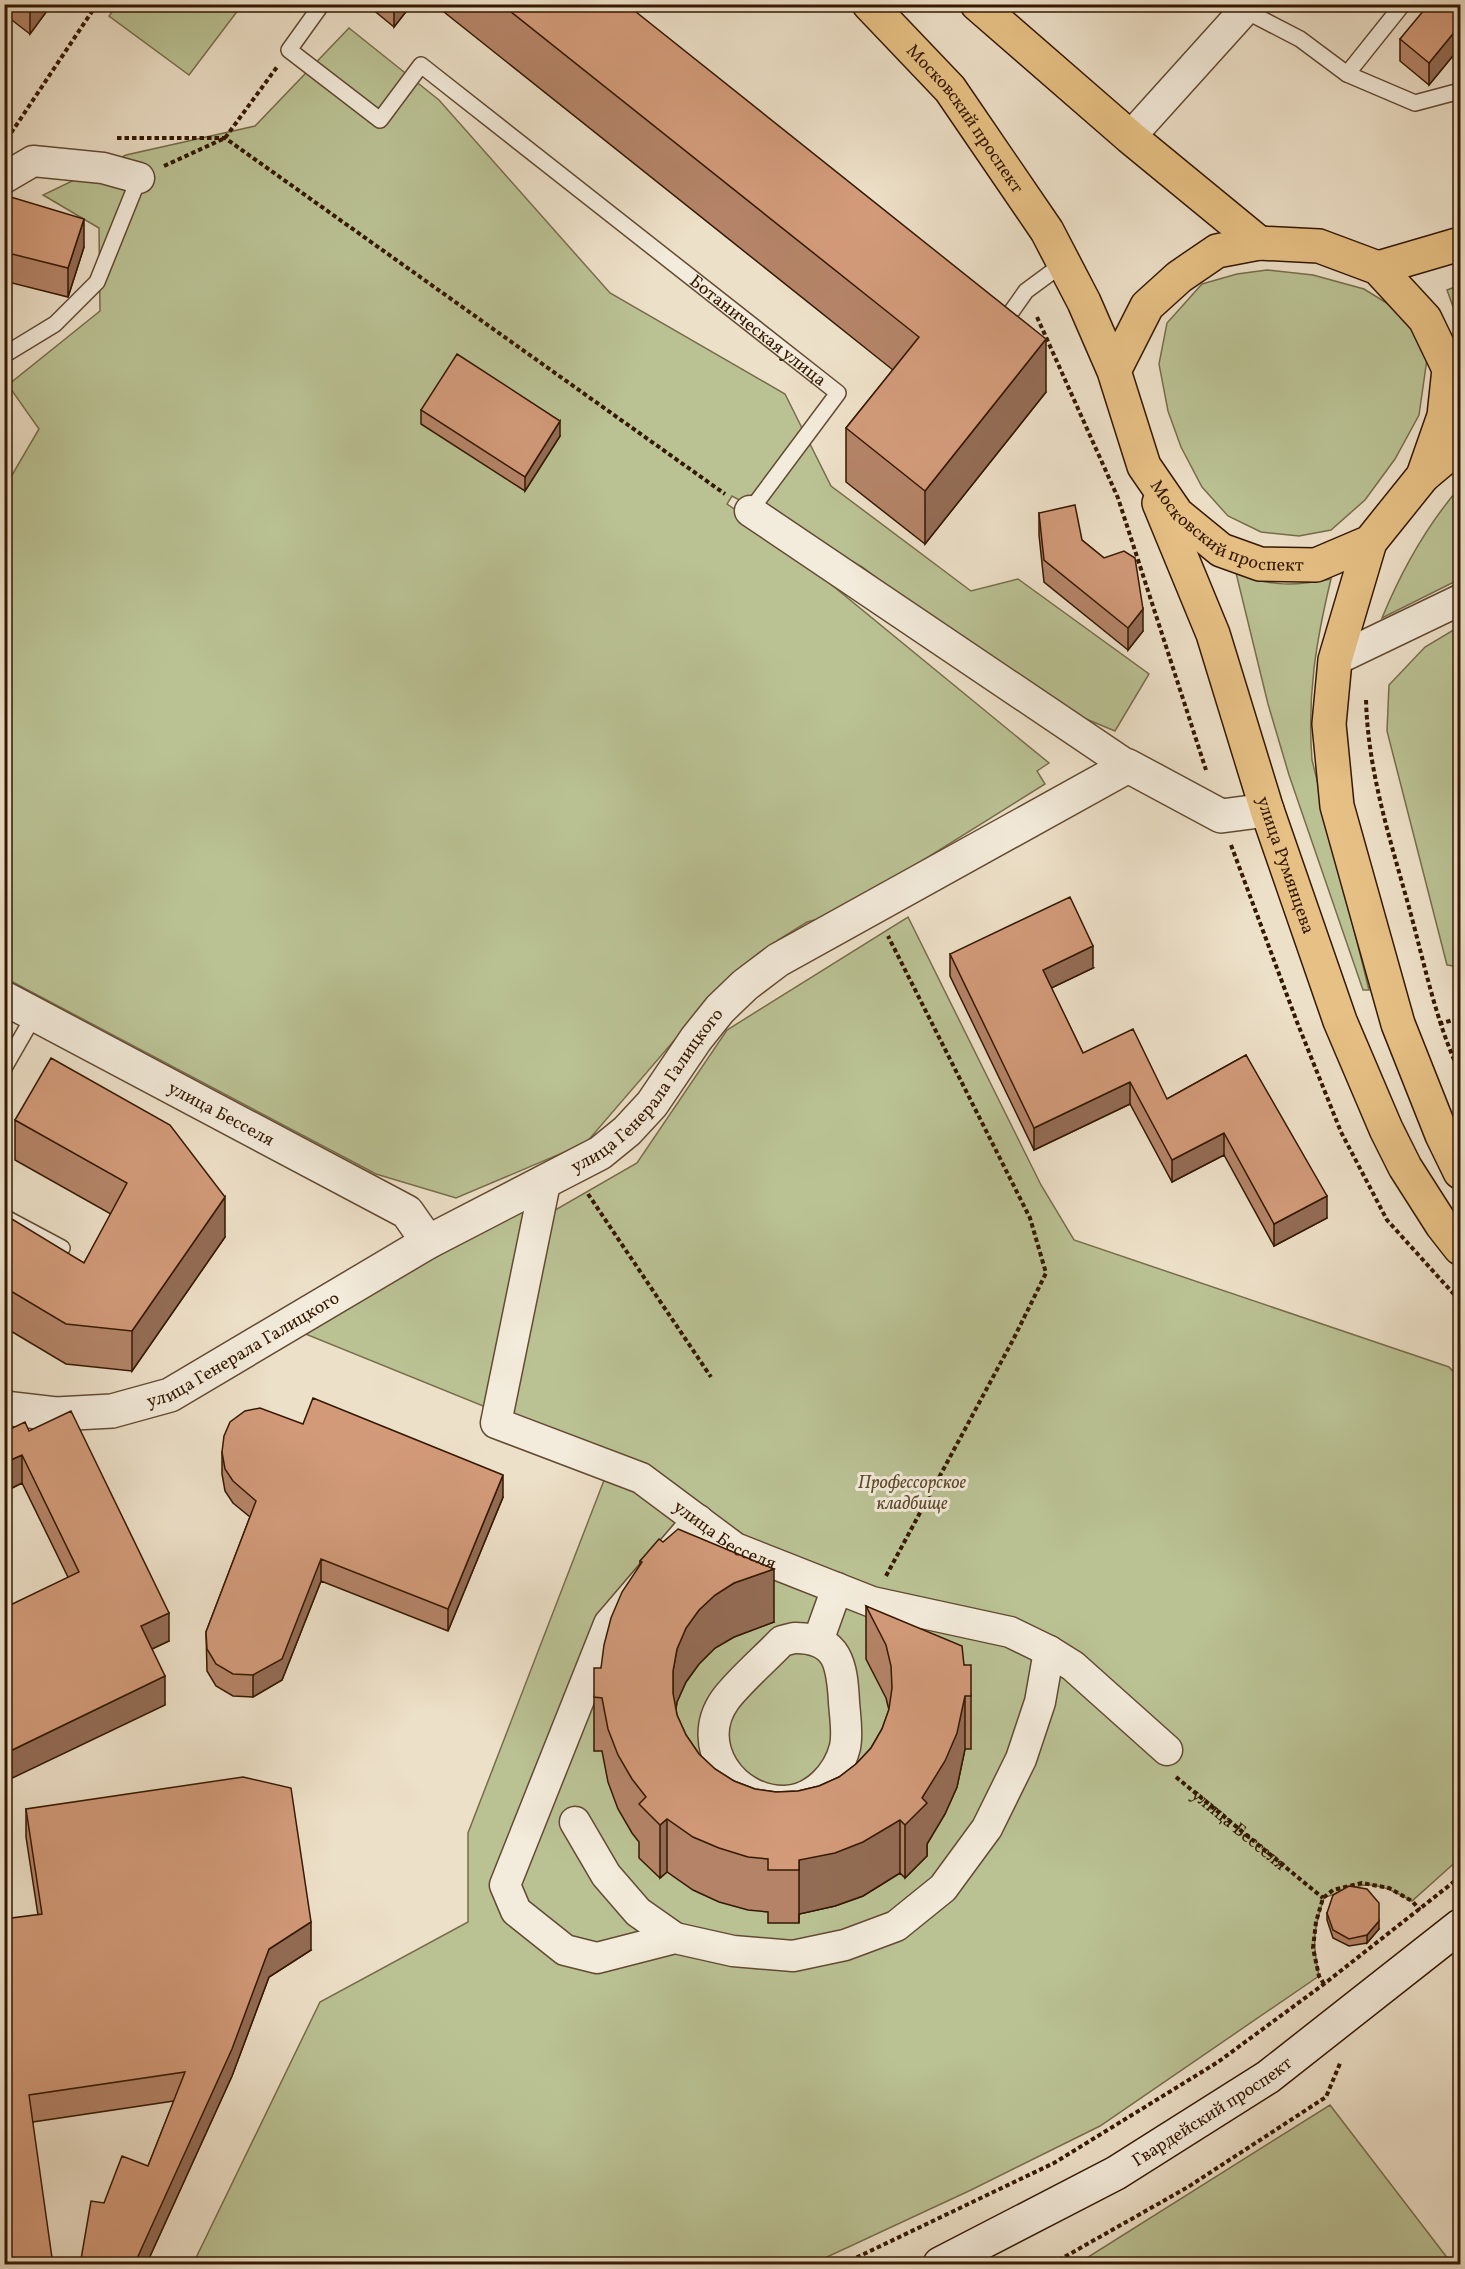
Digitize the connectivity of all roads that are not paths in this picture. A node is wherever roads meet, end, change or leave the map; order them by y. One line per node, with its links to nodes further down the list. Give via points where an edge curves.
1 (322, 4): 21 (lane, Ботаническая улица, via 289,50 381,120 422,65 838,393)
2 (869, 4): 13 (main road, Московский проспект, via 950,89 1047,231)
3 (977, 4): 8 (main road)
4 (1403, 4): 6 (lane)
5 (1247, 7): 6 (lane); 8 (street)
6 (1347, 74): 7 (lane, via 1415,103)
7 (1461, 91)
8 (1130, 136): 11 (main road)
9 (4, 178): 10 (street, via 33,162 103,168)
10 (139, 178): 16 (lane, via 97,282 55,324)
11 (1259, 243): 14 (main road, Московский проспект, via 1319,246); 17 (main road, Московский проспект, via 1217,251 1179,277 1147,306)
12 (1461, 244): 14 (main road)
13 (1064, 263): 15 (lane, via 1026,291 1002,325); 17 (main road, Московский проспект)
14 (1378, 268): 20 (main road, Московский проспект, via 1425,319 1449,369 1444,416)
15 (1014, 340)
16 (4, 355)
17 (1114, 371): 19 (main road, Московский проспект)
18 (1461, 445): 20 (main road)
19 (1144, 465): 22 (main road, Московский проспект, via 1177,514 1221,550 1260,564 1316,565); 26 (main road, улица Румянцева, via 1213,634)
20 (1423, 476): 22 (main road, Московский проспект)
21 (750, 511): 25 (street)
22 (1370, 542): 24 (main road)
23 (1461, 600): 24 (street)
24 (1335, 660): 30 (main road, via 1329,724 1337,806 1398,1024)
25 (1128, 765): 26 (street, via 1221,816); 31 (street, улица Генерала Галицкого, via 778,960 720,1009 652,1104 627,1131 600,1153)
26 (1268, 810): 35 (main road, улица Румянцева, via 1340,1021 1386,1129 1405,1167)
27 (4, 998): 28 (street, улица Бесселя)
28 (35, 1014): 29 (lane); 33 (street, улица Бесселя, via 407,1212)
29 (4, 1068)
30 (1461, 1172)
31 (556, 1177): 33 (street, улица Генерала Галицкого); 37 (street, улица Бесселя, via 496,1423 642,1478)
32 (4, 1217): 34 (lane)
33 (428, 1242): 36 (street, улица Генерала Галицкого, via 170,1395 112,1411 56,1414)
34 (62, 1248)
35 (1461, 1248)
36 (4, 1408)
37 (698, 1520): 38 (street, улица Бесселя, via 735,1548); 44 (street, via 609,1624 505,1885 516,1911 565,1950 597,1958)
38 (837, 1588): 39 (street); 40 (street, улица Бесселя, via 872,1602 1010,1632)
39 (818, 1641): 39 (street, via 837,1658 842,1669 846,1728 840,1763 825,1783 805,1796 789,1801 757,1797 729,1778 720,1763 714,1730 718,1713 725,1699 782,1641)
40 (1049, 1651): 41 (street, улица Бесселя, via 1073,1666); 44 (street, via 1040,1702 1021,1759 987,1827 944,1888 896,1926 845,1945 794,1956 733,1951)
41 (1170, 1763)
42 (575, 1822): 44 (street, via 606,1875 638,1912)
43 (1461, 1926): 45 (street, Гвардейский проспект, via 1268,2077 1116,2173)
44 (675, 1938)
45 (940, 2265)

